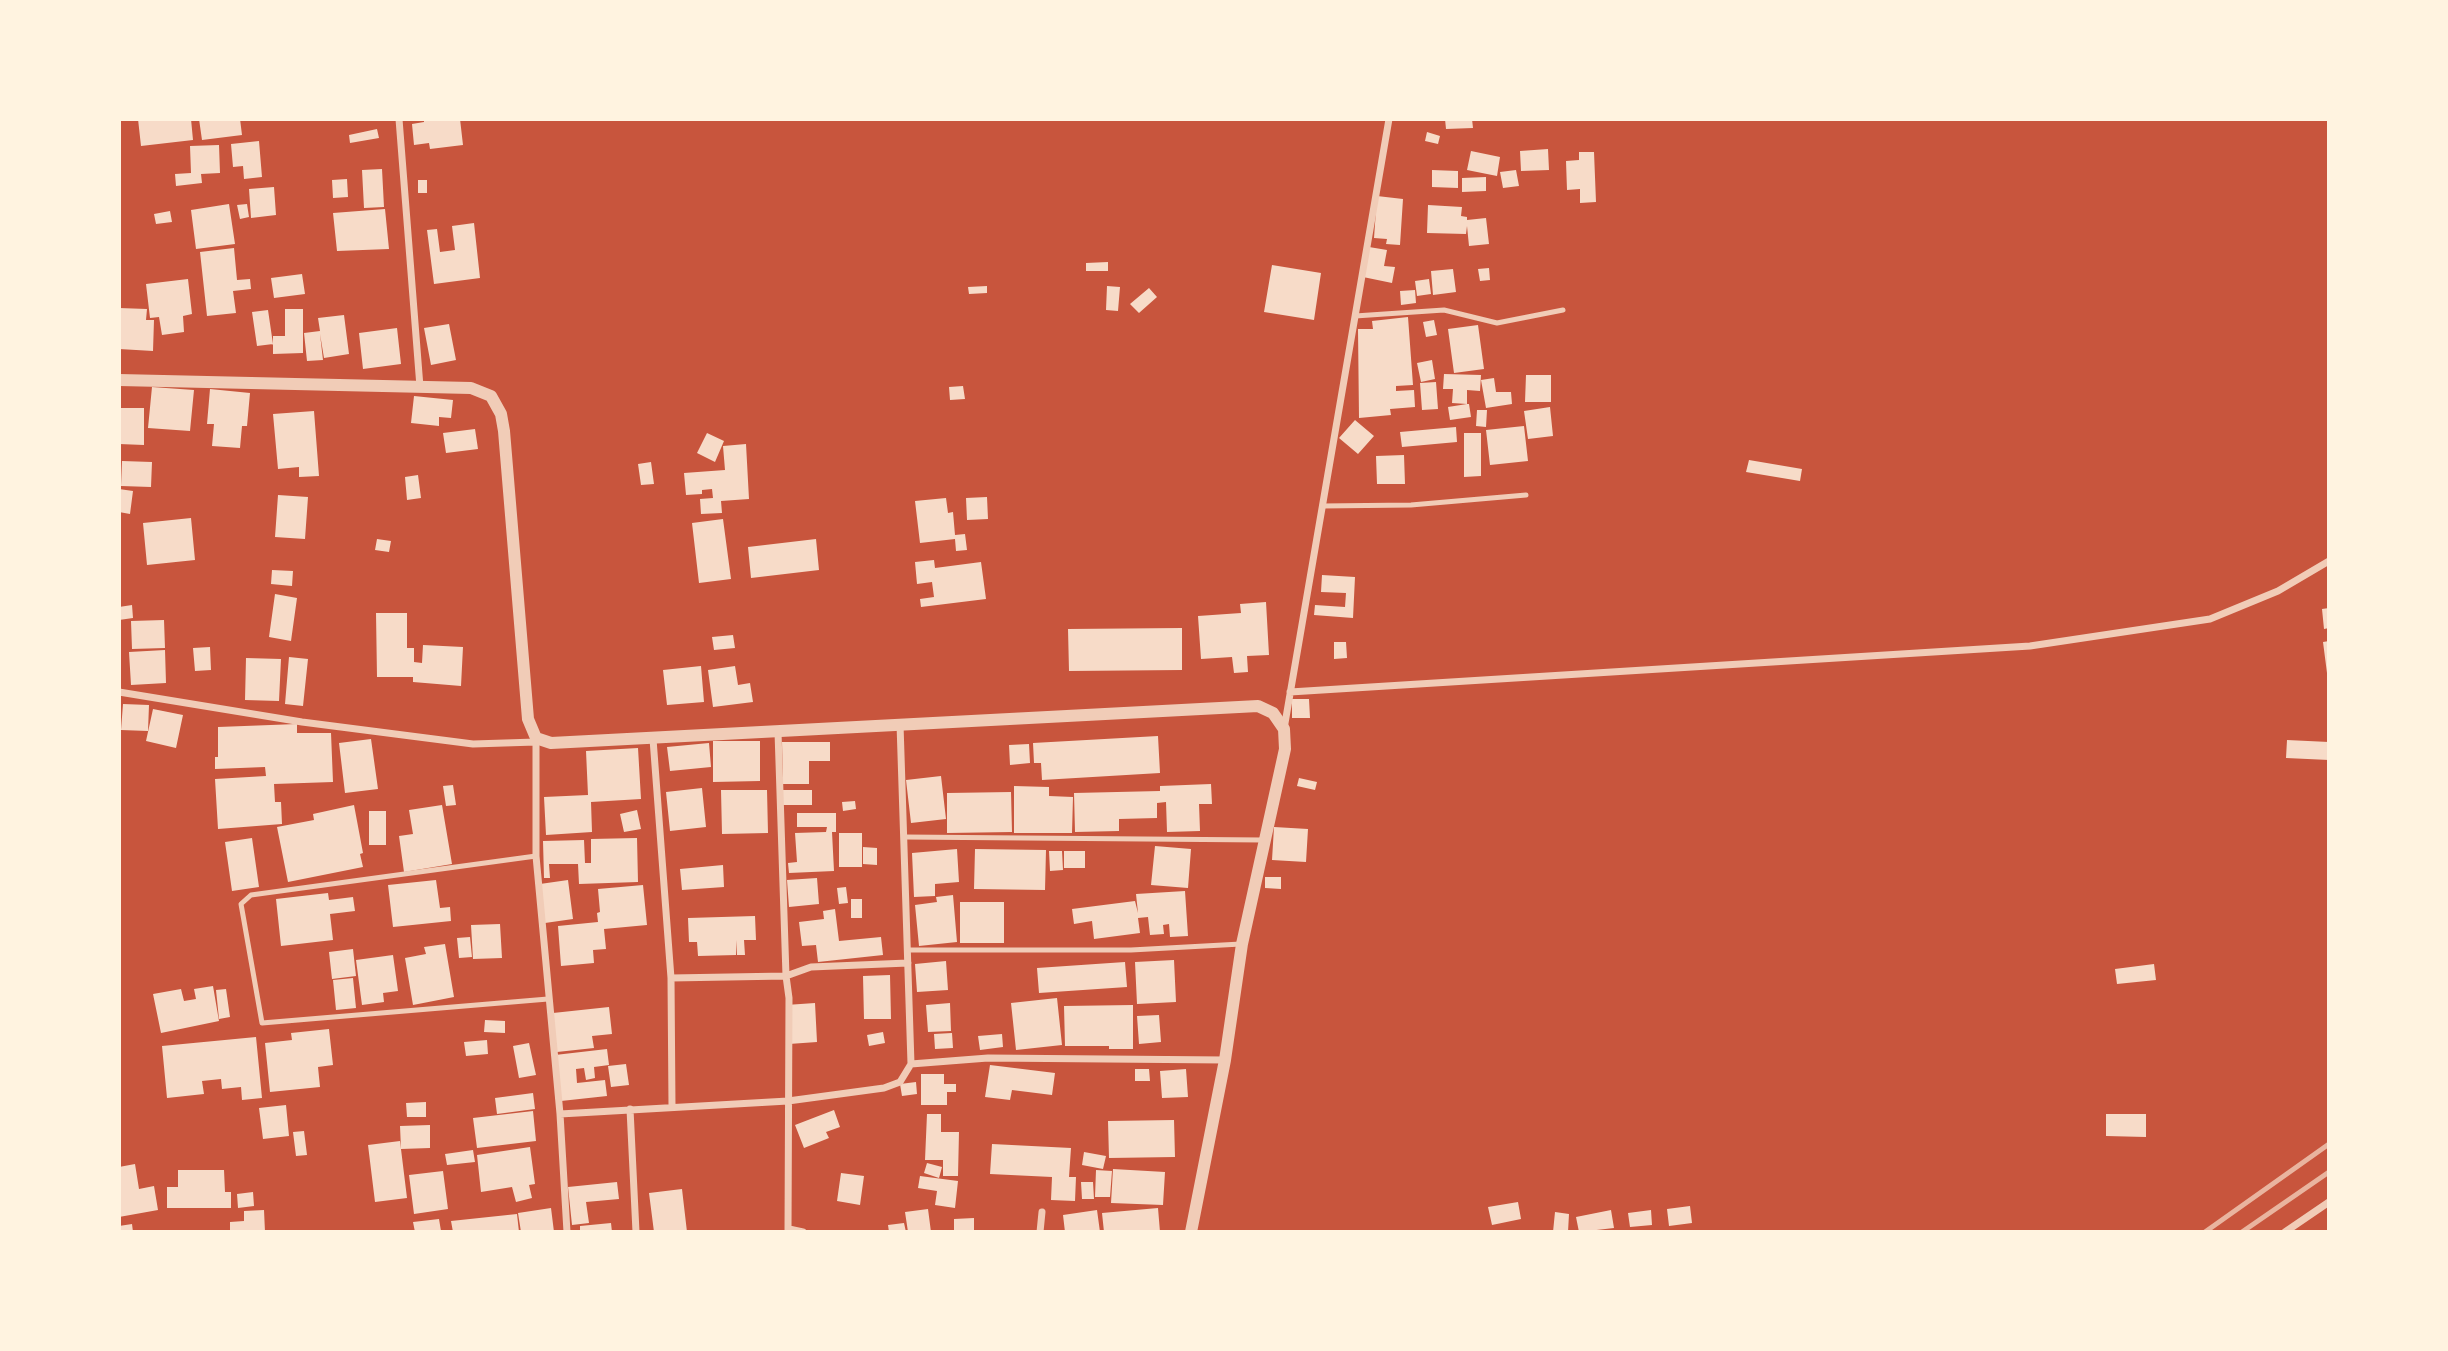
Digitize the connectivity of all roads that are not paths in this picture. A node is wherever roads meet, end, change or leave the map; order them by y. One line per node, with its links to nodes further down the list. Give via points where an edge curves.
1 (399, 119): 6 (street)
2 (1389, 119): 4 (street)
3 (1563, 310): 4 (lane, via 1497,323 1444,310)
4 (1355, 316): 8 (street)
5 (119, 380): 6 (street)
6 (420, 387): 16 (street, via 471,388 491,396 501,414 528,719)
7 (1526, 495): 8 (lane, via 1411,505)
8 (1322, 506): 11 (street)
9 (2329, 561): 11 (street, via 2278,591 2210,619 2030,646)
10 (119, 692): 16 (street, via 473,744)
11 (1290, 692): 13 (street)
12 (900, 724): 13 (street, via 1258,706 1273,713); 14 (street); 17 (street)
13 (1284, 729): 18 (street, via 1285,749)
14 (778, 732): 15 (street); 23 (street)
15 (653, 739): 16 (street); 24 (street)
16 (536, 740): 19 (street)
17 (905, 837): 18 (lane); 21 (street)
18 (1264, 840): 20 (street)
19 (536, 856): 25 (street); 25 (lane, via 251,895 241,904 262,1023)
20 (1242, 944): 21 (lane, via 1131,950); 26 (street)
21 (908, 950): 22 (street)
22 (908, 963): 23 (street, via 811,967); 27 (street)
23 (786, 976): 24 (street); 28 (street)
24 (671, 978): 29 (street)
25 (548, 999): 31 (street)
26 (1225, 1060): 27 (street, via 988,1058); 39 (street)
27 (911, 1064): 28 (street, via 900,1082 884,1088)
28 (788, 1101): 29 (street); 34 (street)
29 (672, 1107): 30 (street)
30 (630, 1109): 31 (street); 36 (street)
31 (560, 1114): 35 (street)
32 (2329, 1202): 40 (street)
33 (1042, 1212): 38 (street)
34 (788, 1231): 37 (street)
35 (567, 1232)
36 (636, 1232)
37 (803, 1232)
38 (1040, 1232)
39 (1191, 1232)
40 (2285, 1232)

